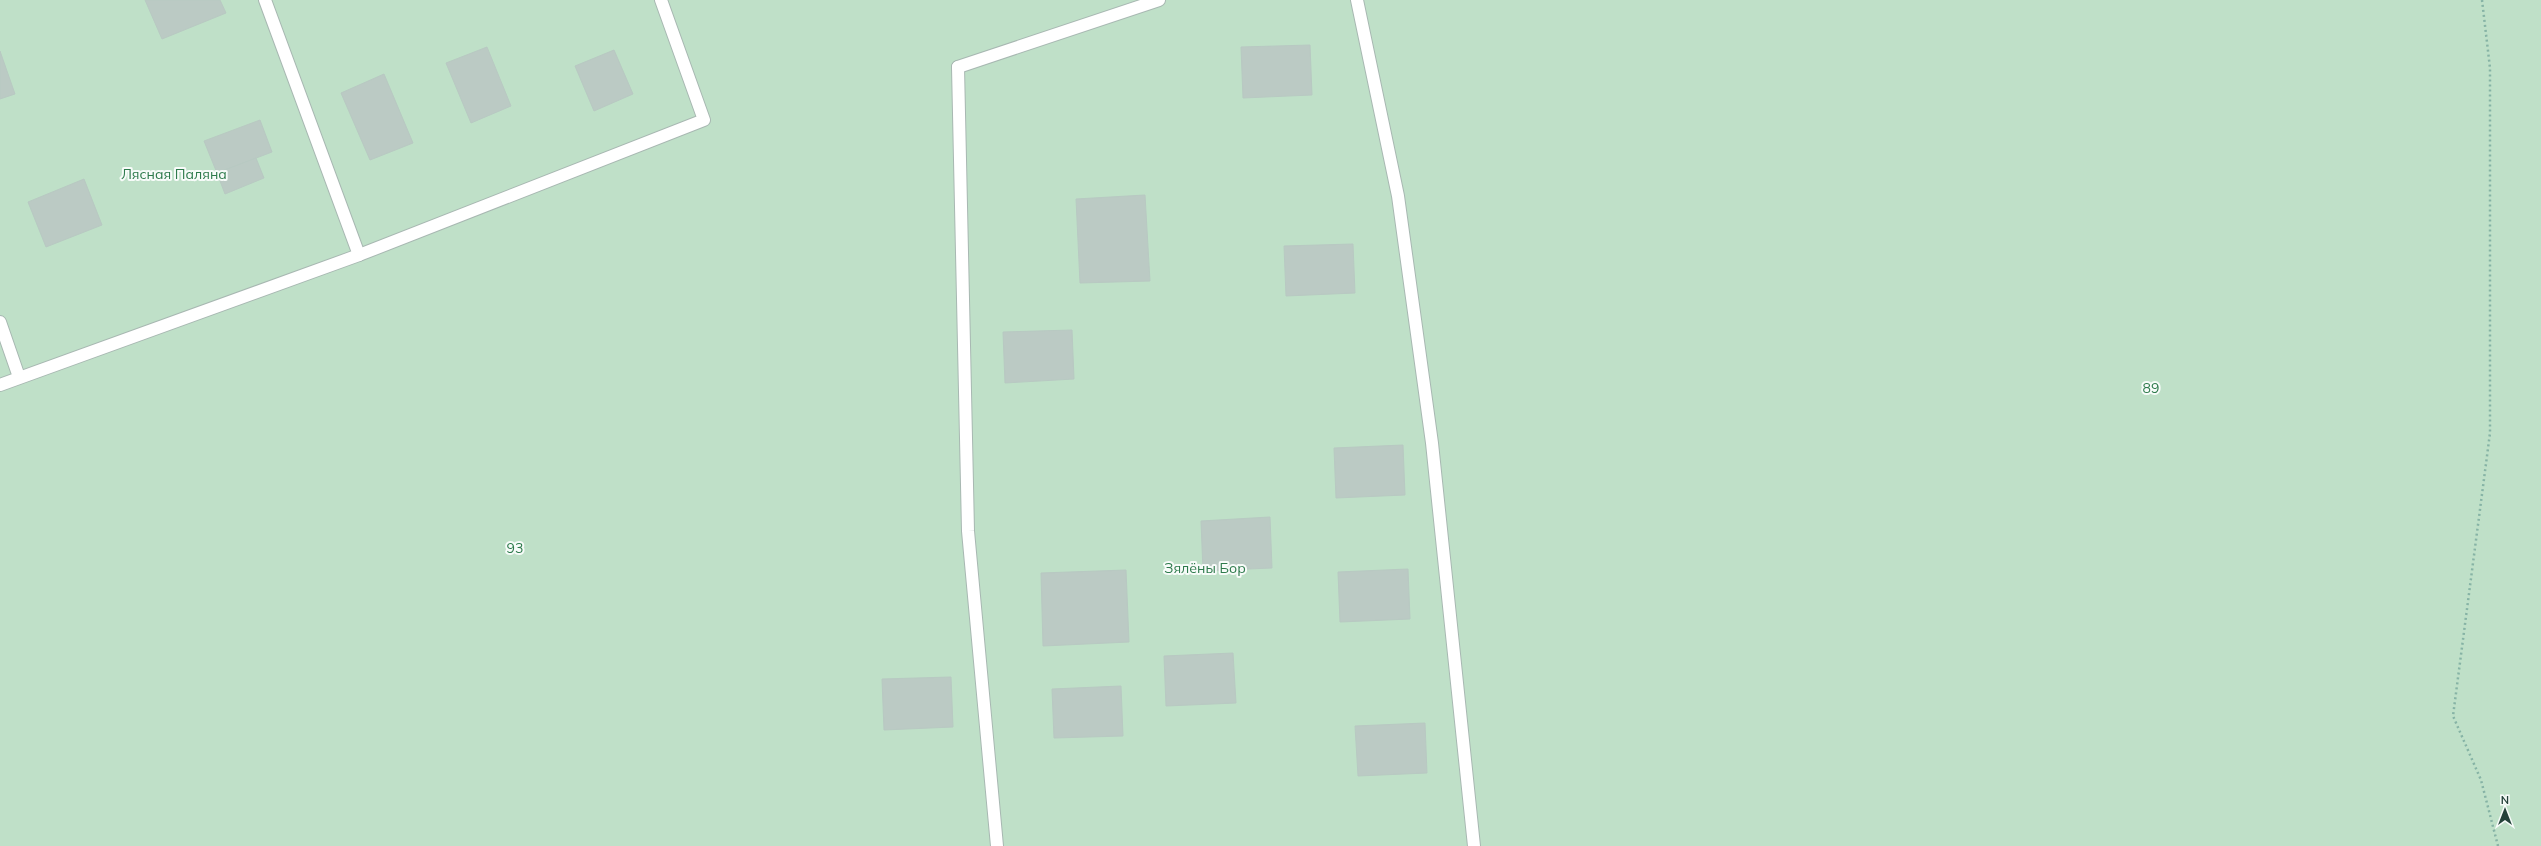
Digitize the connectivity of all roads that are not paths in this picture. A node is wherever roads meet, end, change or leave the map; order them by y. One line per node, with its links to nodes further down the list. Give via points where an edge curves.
1 (265, 0): 5 (street)
2 (661, 0): 5 (street, via 704,120)
3 (1159, 0): 9 (street, via 958,67 968,531)
4 (1357, 0): 10 (street, via 1398,196 1430,428)
5 (359, 255): 7 (street)
6 (0, 322): 7 (street)
7 (19, 377): 8 (street)
8 (0, 385)
9 (997, 846)
10 (1474, 846)

